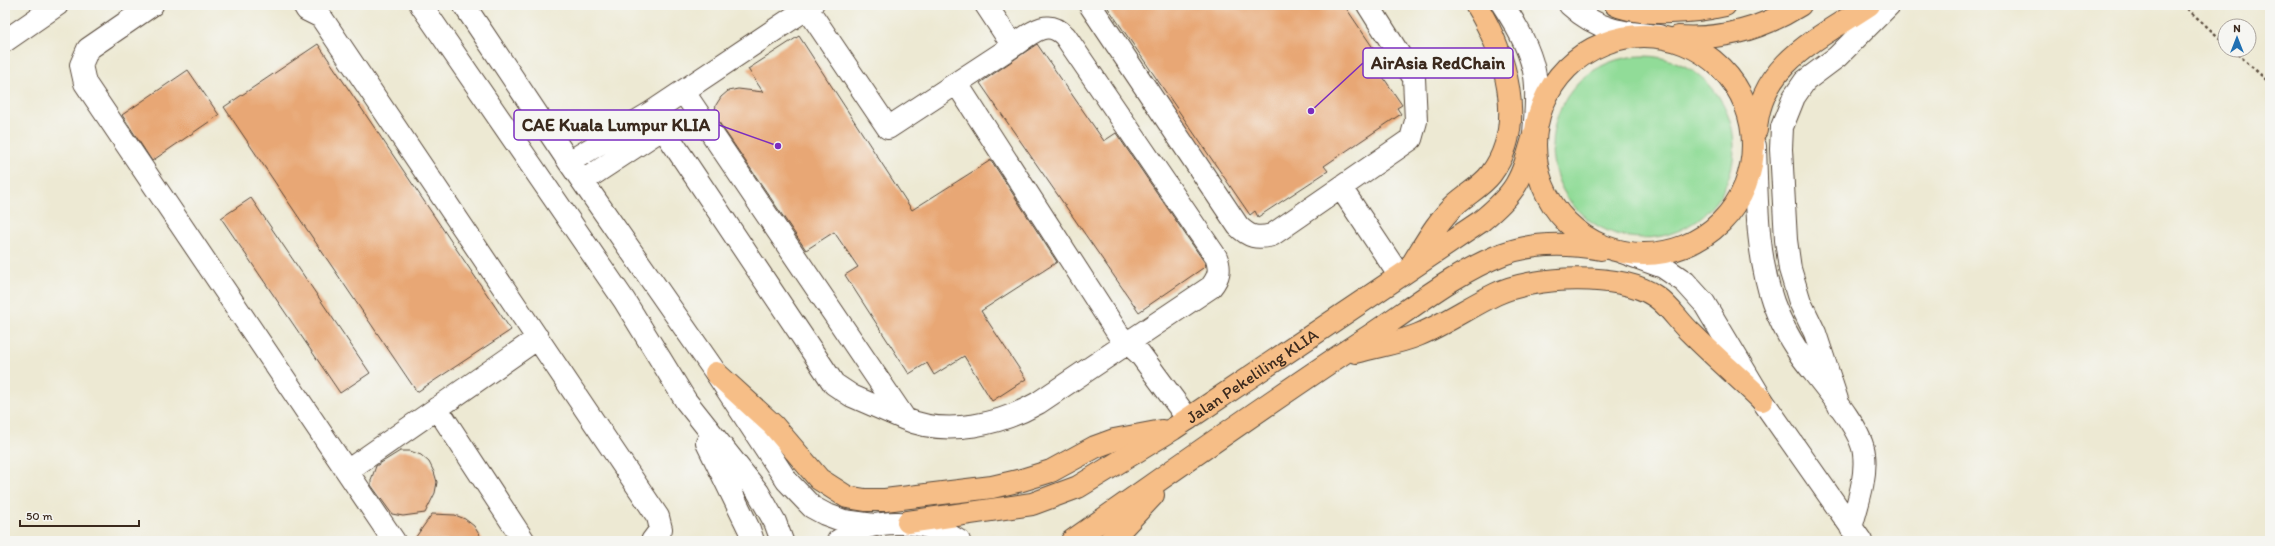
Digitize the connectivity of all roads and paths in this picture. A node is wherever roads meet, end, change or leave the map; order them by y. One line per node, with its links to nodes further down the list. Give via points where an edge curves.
1 (57, 5): 21 (street)
2 (152, 5): 46 (street, via 88,49 81,65 82,75)
3 (304, 5): 35 (street, via 307,10 321,17)
4 (421, 5): 40 (street, via 624,300)
5 (464, 5): 30 (street)
6 (986, 5): 22 (street)
7 (1090, 5): 32 (street, via 1245,233 1253,237 1272,235)
8 (1368, 5): 32 (street, via 1414,78 1415,130 1411,139)
9 (1476, 5): 34 (main road, via 1500,58 1508,88 1506,142 1490,175 1455,204)
10 (1503, 5): 28 (street, via 1521,36 1535,76)
11 (1570, 5): 19 (street, via 1597,25 1621,32)
12 (1616, 5): 13 (main road, via 1640,11 1664,12)
13 (1725, 5)
14 (1800, 5): 19 (main road, Jalan Pekeliling KLIA, via 1780,18 1739,33 1691,38)
15 (1869, 5): 29 (main road, Jalan Pekeliling KLIA, via 1806,47 1773,78 1762,96)
16 (1889, 5): 41 (street, via 1837,57 1805,81 1794,96 1782,127 1781,156 1790,269)
17 (2183, 5): 20 (path)
18 (810, 6): 25 (street, via 888,128); 26 (street)
19 (1659, 36): 28 (main road, Jalan Pekeliling KLIA, via 1623,38 1589,50 1561,73 1543,100); 29 (main road, Jalan Pekeliling KLIA, via 1685,43 1708,56 1728,73 1743,95 1752,120)
20 (2217, 36)
21 (5, 41)
22 (1013, 46): 25 (street); 36 (street, via 1038,29 1045,27 1060,30 1220,266 1219,274 1211,287)
23 (2242, 58): 24 (path)
24 (2270, 83)
25 (957, 84): 36 (street, via 1119,335)
26 (683, 92): 27 (street); 43 (street)
27 (657, 121): 30 (street); 31 (street); 43 (street, via 834,384 852,396)
28 (1534, 135): 33 (main road, Jalan Pekeliling KLIA, via 1536,167 1547,197 1566,222 1592,241); 34 (main road, Jalan Pekeliling KLIA, via 1516,186 1503,203 1480,222)
29 (1754, 146): 33 (main road, Jalan Pekeliling KLIA, via 1747,184 1735,207 1713,230 1686,246 1654,254); 41 (street, via 1761,250 1773,303 1799,352)
30 (569, 162): 31 (street)
31 (582, 181): 38 (street)
32 (1342, 188): 34 (street)
33 (1622, 252): 37 (main road, Jalan Pekeliling KLIA, via 1554,244 1532,246 1504,254 1464,274); 39 (street, via 1663,267 1685,282 1704,303)
34 (1405, 271): 44 (main road, Jalan Pekeliling KLIA)
35 (538, 338): 42 (street); 52 (street, via 658,516 661,529)
36 (1127, 342): 43 (street, via 1038,403 1010,416 976,425 943,427 914,423); 44 (street, via 1140,354)
37 (1338, 356): 39 (main road, via 1416,336 1497,293 1522,285 1572,279 1602,280 1654,295); 45 (main road, Jalan Pekeliling KLIA)
38 (716, 373): 44 (main road, via 773,425 819,479 847,497 865,500 885,500 992,487 1022,480 1051,471 1095,447 1114,440); 48 (street, via 787,481 799,495 825,514 844,521)
39 (1762, 400): 49 (street)
40 (686, 401): 53 (street); 54 (street, via 758,492 775,522)
41 (1839, 406): 49 (street, via 1859,437 1864,452 1865,467)
42 (436, 408): 46 (street); 51 (street)
43 (905, 419)
44 (1181, 424): 47 (main road, Jalan Pekeliling KLIA, via 1100,475 1058,496 995,511)
45 (1183, 463): 57 (main road, Jalan Pekeliling KLIA); 58 (main road)
46 (347, 471): 50 (street)
47 (908, 522): 48 (street, Jalan Pekeliling KLIA); 56 (street, Jalan Pekeliling KLIA, via 945,532)
48 (874, 525): 55 (street, Jalan Pekeliling KLIA, via 846,535)
49 (1856, 535)
50 (394, 541)
51 (524, 541)
52 (652, 541)
53 (753, 541)
54 (782, 541)
55 (838, 541)
56 (959, 541)
57 (1072, 541)
58 (1110, 541)

